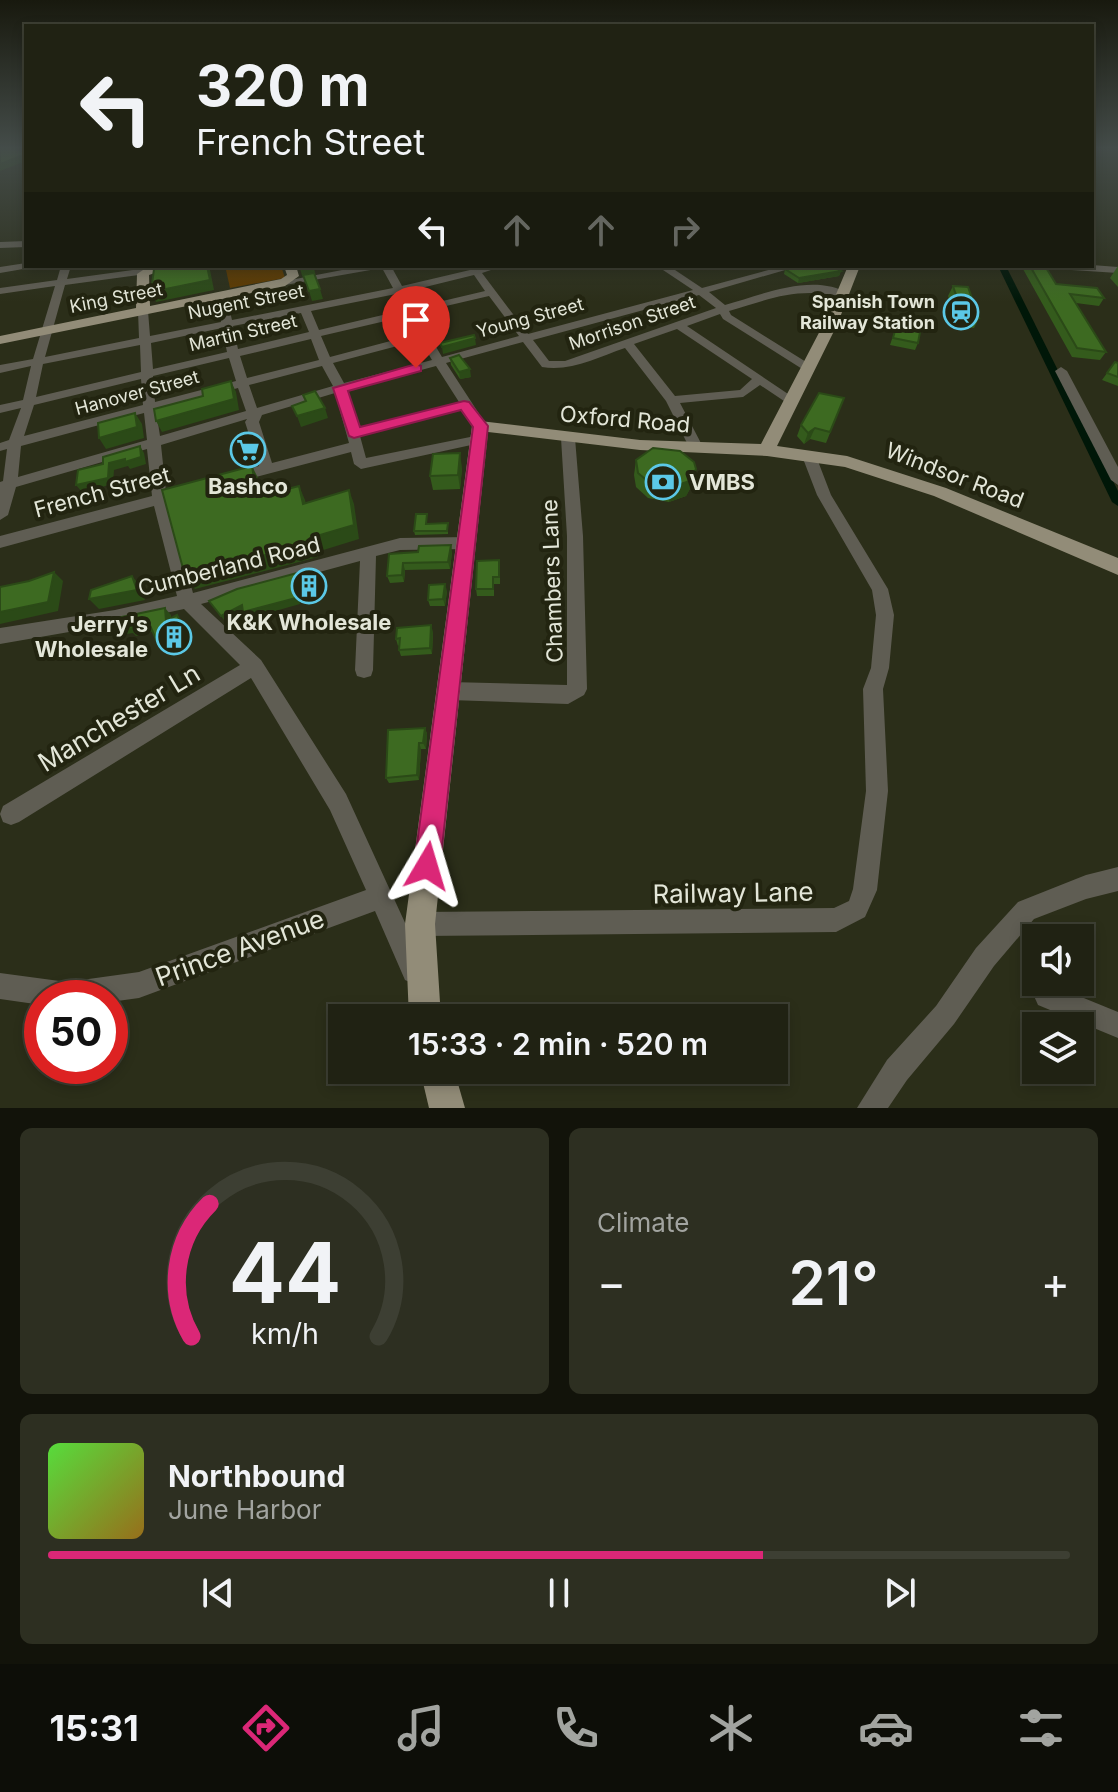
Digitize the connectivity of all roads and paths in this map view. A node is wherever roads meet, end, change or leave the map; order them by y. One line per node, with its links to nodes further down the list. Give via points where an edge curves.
1 (24, 244): 2 (street)
2 (0, 245)
3 (24, 266): 14 (street)
4 (66, 268): 16 (street)
5 (145, 268): 16 (street); 26 (main road)
6 (291, 268): 17 (main road, via 293,276)
7 (368, 268): 17 (street, King Street)
8 (387, 268): 18 (street)
9 (475, 268): 18 (street, Nugent Street); 21 (street)
10 (666, 268): 20 (street)
11 (785, 268): 20 (street, Young Street)
12 (853, 268): 22 (main road)
13 (1087, 268): 15 (street)
14 (0, 270)
15 (1118, 270)
16 (62, 282): 19 (street); 30 (street)
17 (285, 282): 23 (main road, King Street)
18 (399, 290): 24 (street, Nugent Street); 27 (street)
19 (0, 291)
20 (702, 291): 25 (street, Morrison Street); 33 (street, Young Street)
21 (493, 292): 27 (street, Martin Street); 33 (street)
22 (844, 294): 25 (street, Morrison Street, via 794,289); 41 (main road)
23 (221, 295): 26 (main road, King Street); 28 (street)
24 (305, 309): 28 (street, Nugent Street); 31 (street)
25 (723, 309): 29 (street, Morrison Street); 41 (street, via 727,317)
26 (143, 311): 30 (main road, King Street); 35 (street)
27 (410, 313): 31 (street, Martin Street); 32 (street)
28 (227, 324): 35 (street, Nugent Street); 37 (street)
29 (680, 326): 36 (street, Morrison Street); 45 (street)
30 (47, 330): 34 (main road, King Street); 39 (street)
31 (315, 335): 37 (street, Martin Street); 38 (street)
32 (423, 336): 38 (street, Hanover Street); 40 (street)
33 (528, 337): 36 (street, Morrison Street, via 552,367); 40 (street, Young Street)
34 (0, 340)
35 (147, 340): 39 (street, Nugent Street); 44 (street)
36 (629, 345): 48 (street)
37 (233, 353): 44 (street, Martin Street); 46 (street)
38 (325, 360): 46 (street, Hanover Street); 47 (street)
39 (38, 362): 42 (street, Nugent Street); 50 (street)
40 (441, 362): 47 (street, Young Street); 51 (street)
41 (807, 368): 49 (main road)
42 (0, 369)
43 (1061, 371): 65 (street)
44 (147, 375): 50 (street, Martin Street); 52 (street)
45 (759, 380): 48 (street, via 743,393); 49 (street)
46 (241, 384): 52 (street, Hanover Street); 54 (street)
47 (340, 388): 54 (street, Young Street); 57 (street)
48 (672, 400): 61 (street)
49 (791, 400): 62 (main road)
50 (29, 402): 53 (street, Martin Street); 58 (street)
51 (464, 405): 55 (street); 57 (street)
52 (150, 408): 58 (street, Hanover Street); 59 (street)
53 (0, 409)
54 (256, 414): 59 (street, Young Street); 64 (street, via 252,422)
55 (480, 433): 56 (main road, Oxford Road); 57 (street, via 364,465); 72 (main road)
56 (568, 438): 61 (main road, Oxford Road); 79 (street, Chambers Lane, via 577,689 568,695)
57 (355, 440): 64 (street)
58 (15, 443): 60 (street, Hanover Street); 67 (street)
59 (155, 443): 67 (street, Young Street); 69 (street)
60 (0, 447)
61 (696, 447): 62 (main road, Oxford Road)
62 (767, 450): 63 (main road, Windsor Road)
63 (809, 456): 74 (main road, Windsor Road, via 887,473 940,492); 83 (street, Railway Lane, via 824,495 880,589 885,615 873,689 877,791 865,890 857,909 836,920)
64 (267, 469): 66 (street)
65 (1118, 480)
66 (221, 482)
67 (5, 485): 70 (street)
68 (191, 491): 69 (street, French Street)
69 (160, 500): 71 (street, French Street); 75 (street)
70 (0, 515)
71 (0, 542)
72 (467, 543): 73 (street, Cumberland Road, via 400,544); 79 (main road)
73 (368, 553): 75 (street, Cumberland Road); 78 (street)
74 (1118, 567)
75 (187, 601): 76 (street, Cumberland Road); 77 (street)
76 (0, 636)
77 (254, 666): 80 (street, Manchester Ln); 82 (street, via 338,802)
78 (364, 670)
79 (450, 691): 83 (main road)
80 (11, 814)
81 (1118, 879): 91 (street, via 1026,910)
82 (382, 896): 84 (street, Prince Avenue, via 139,985 67,995); 85 (street)
83 (420, 924): 85 (main road)
84 (0, 986)
85 (421, 987): 87 (main road)
86 (1047, 996): 88 (street)
87 (423, 1004)
88 (1118, 1025)
89 (441, 1084): 90 (main road)
90 (447, 1108)
91 (871, 1108)

